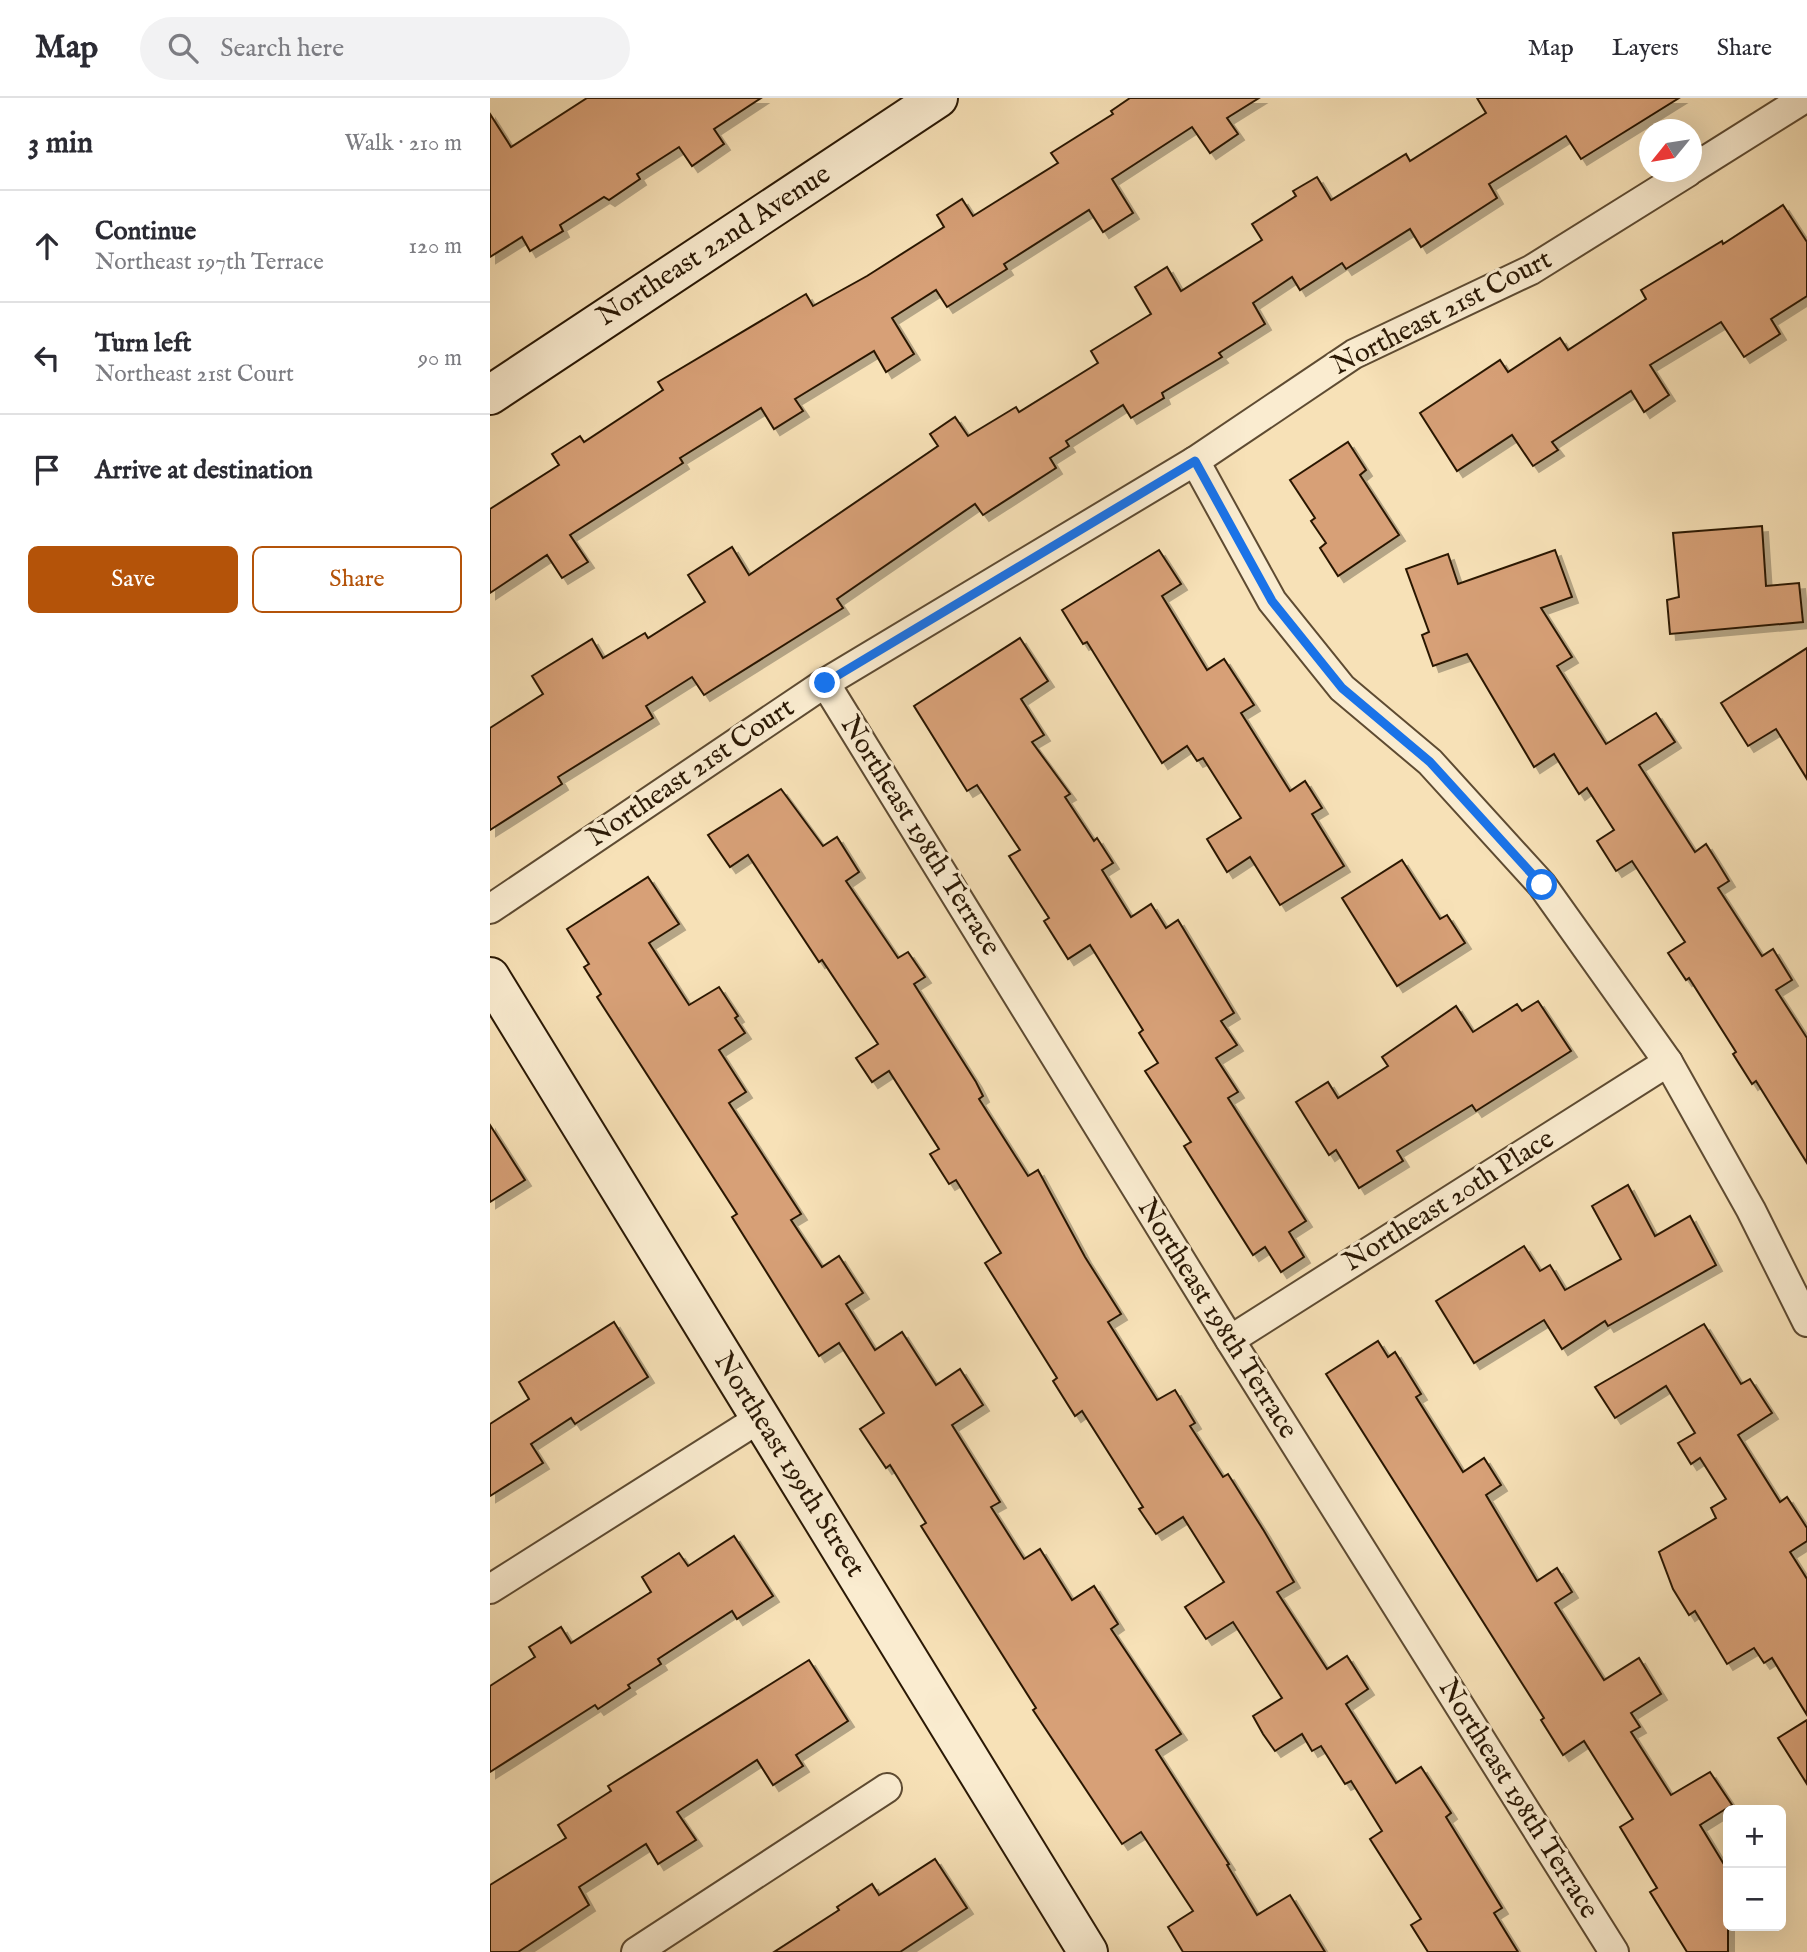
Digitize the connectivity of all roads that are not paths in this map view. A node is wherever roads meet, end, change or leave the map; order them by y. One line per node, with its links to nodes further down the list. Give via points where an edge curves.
1 (938, 98): 5 (street, Northeast 22nd Avenue)
2 (1805, 98): 3 (street, Northeast 21st Court)
3 (1702, 162)
4 (1671, 182): 6 (street, Northeast 21st Court, via 1531,270 1354,354)
5 (490, 394)
6 (1195, 461): 7 (street, Northeast 21st Court); 10 (street, via 1272,601 1342,688 1430,762 1542,885)
7 (825, 683): 8 (street, Northeast 21st Court); 12 (street, Northeast 198th Terrace)
8 (490, 909)
9 (490, 977): 13 (street, Northeast 199th Street)
10 (1668, 1062): 11 (street); 12 (street, Northeast 20th Place)
11 (1807, 1322)
12 (1230, 1340): 18 (street, Northeast 198th Terrace)
13 (760, 1418): 14 (street); 17 (street, Northeast 199th Street)
14 (490, 1589)
15 (887, 1788): 16 (street)
16 (636, 1952)
17 (1088, 1952)
18 (1614, 1952)

